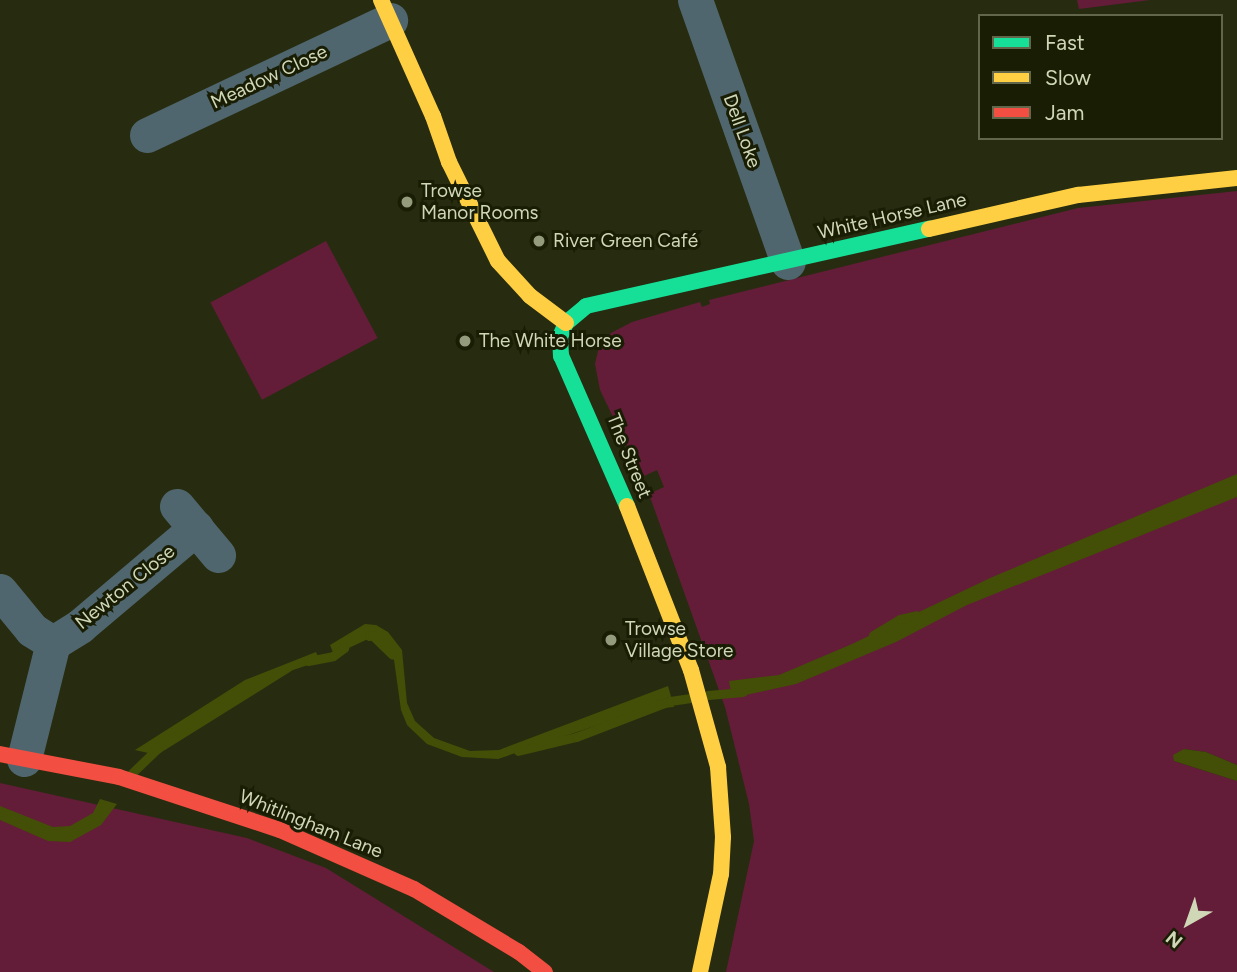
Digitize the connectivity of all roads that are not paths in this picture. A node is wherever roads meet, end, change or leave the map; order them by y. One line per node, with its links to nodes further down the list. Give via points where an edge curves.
1 (695, 0): 5 (street, Dell Loke)
2 (386, 10): 3 (street, Meadow Close); 6 (street, via 449,162 498,261 530,296)
3 (147, 135)
4 (1237, 178): 5 (street, White Horse Lane, via 1078,195)
5 (788, 262): 6 (street, White Horse Lane, via 586,306)
6 (566, 323): 12 (street, The Street, via 560,337 564,363 691,670 718,767 721,874)
7 (218, 555): 9 (street, Newton Close, via 187,517 80,626)
8 (0, 591): 9 (street, via 32,630)
9 (53, 643): 10 (street)
10 (12, 756): 11 (street, Whitlingham Lane, via 119,777 280,830 414,889)
11 (545, 972)
12 (700, 972)

